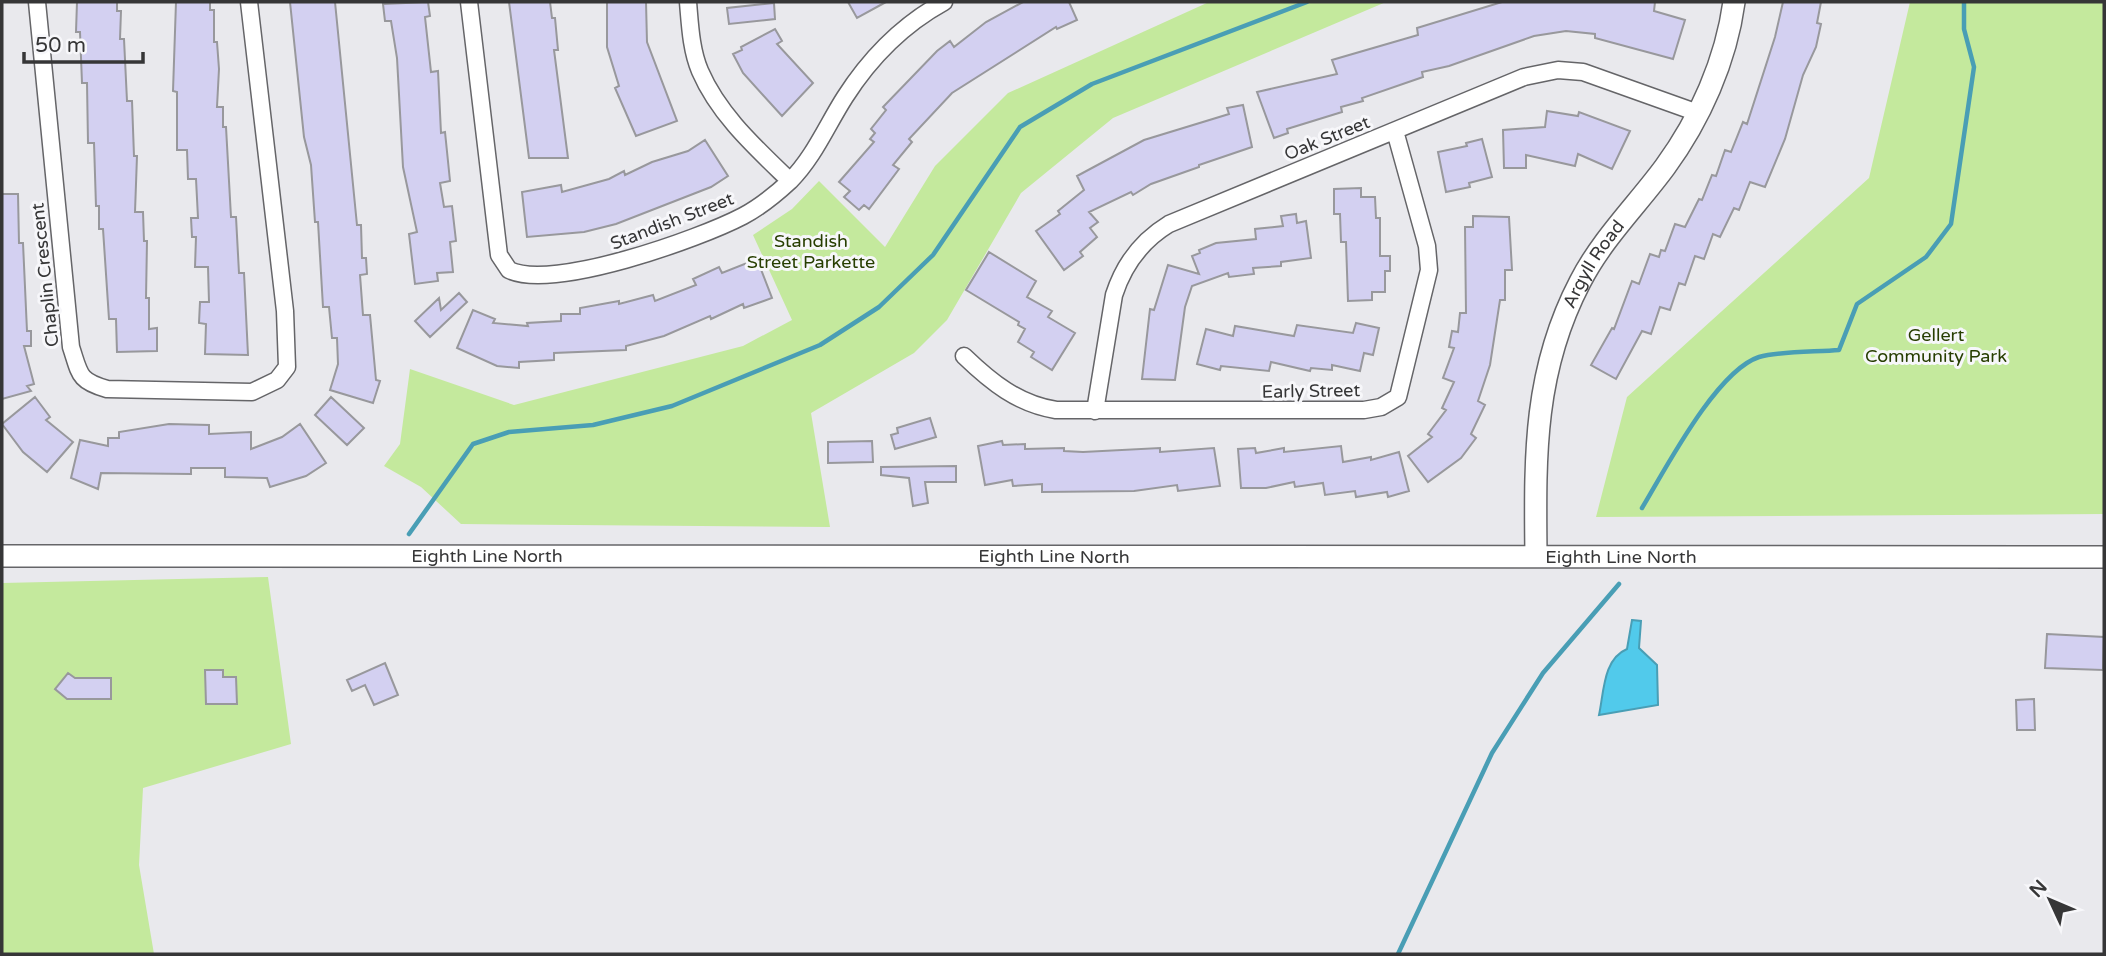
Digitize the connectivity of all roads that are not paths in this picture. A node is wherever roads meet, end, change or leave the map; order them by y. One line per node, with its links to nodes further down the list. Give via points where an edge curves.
1 (37, 2): 2 (street, Chaplin Crescent, via 71,347 80,376 107,389 252,392 277,380 287,367 285,311)
2 (249, 2)
3 (469, 2): 9 (street, Standish Street, via 497,246 509,270 531,275 610,265 744,215)
4 (688, 2): 9 (street, via 692,44 711,92 738,129)
5 (1734, 2): 7 (street, Argyll Road, via 1721,60)
6 (941, 3): 9 (street, Standish Street, via 882,49 861,73)
7 (1698, 113): 8 (street, Oak Street, via 1583,72 1558,70 1524,77); 13 (street, Argyll Road, via 1666,166 1591,262 1560,328 1537,424)
8 (1395, 131): 11 (street, Oak Street, via 1194,212 1143,243 1114,295); 11 (street, Early Street, via 1427,246 1429,270 1398,397 1364,410)
9 (790, 181)
10 (964, 356): 11 (street, Early Street, via 999,387 1027,403 1056,410)
11 (1095, 411)
12 (2, 556): 13 (street, Eighth Line North)
13 (1536, 556): 14 (street, Eighth Line North)
14 (2104, 557)

